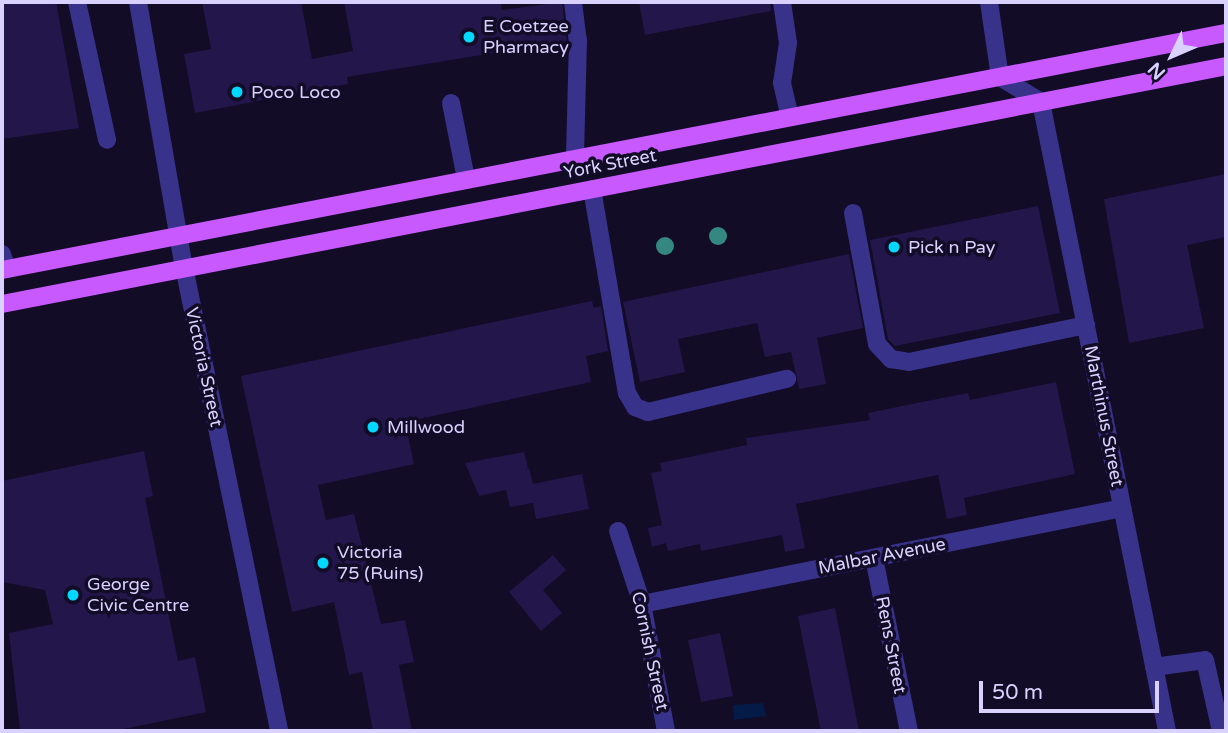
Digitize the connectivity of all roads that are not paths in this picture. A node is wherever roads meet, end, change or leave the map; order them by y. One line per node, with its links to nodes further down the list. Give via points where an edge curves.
1 (77, 2): 12 (street)
2 (138, 2): 17 (street, Victoria Street)
3 (573, 2): 13 (street, via 578,40)
4 (782, 2): 11 (street, via 788,43 782,83)
5 (989, 2): 8 (street)
6 (1226, 33): 8 (main road, York Street)
7 (1226, 65): 9 (main road, York Street)
8 (1000, 77): 9 (street); 11 (main road, York Street)
9 (1041, 102): 15 (main road, York Street); 21 (street, Marthinus Street)
10 (451, 103): 14 (street)
11 (789, 114): 13 (main road, York Street)
12 (107, 140)
13 (575, 157): 14 (main road, York Street)
14 (466, 179): 17 (main road, York Street)
15 (592, 190): 19 (main road, York Street); 22 (street, via 627,393 635,407 648,412)
16 (853, 213): 21 (street, via 877,344 891,359 909,362)
17 (180, 234): 18 (main road, York Street); 19 (street, Victoria Street)
18 (4, 264)
19 (184, 267): 20 (main road, York Street); 28 (street, Victoria Street)
20 (2, 304)
21 (1086, 325): 23 (street, Marthinus Street)
22 (788, 379)
23 (1123, 508): 25 (street, Malbar Avenue); 27 (street, Marthinus Street)
24 (618, 531): 26 (street, Cornish Street)
25 (874, 558): 26 (street, Malbar Avenue); 30 (street, Rens Street)
26 (642, 604): 29 (street, Cornish Street)
27 (1154, 667): 31 (street, Marthinus Street); 32 (street, via 1205,660)
28 (279, 731)
29 (666, 731)
30 (909, 731)
31 (1167, 731)
32 (1221, 731)

